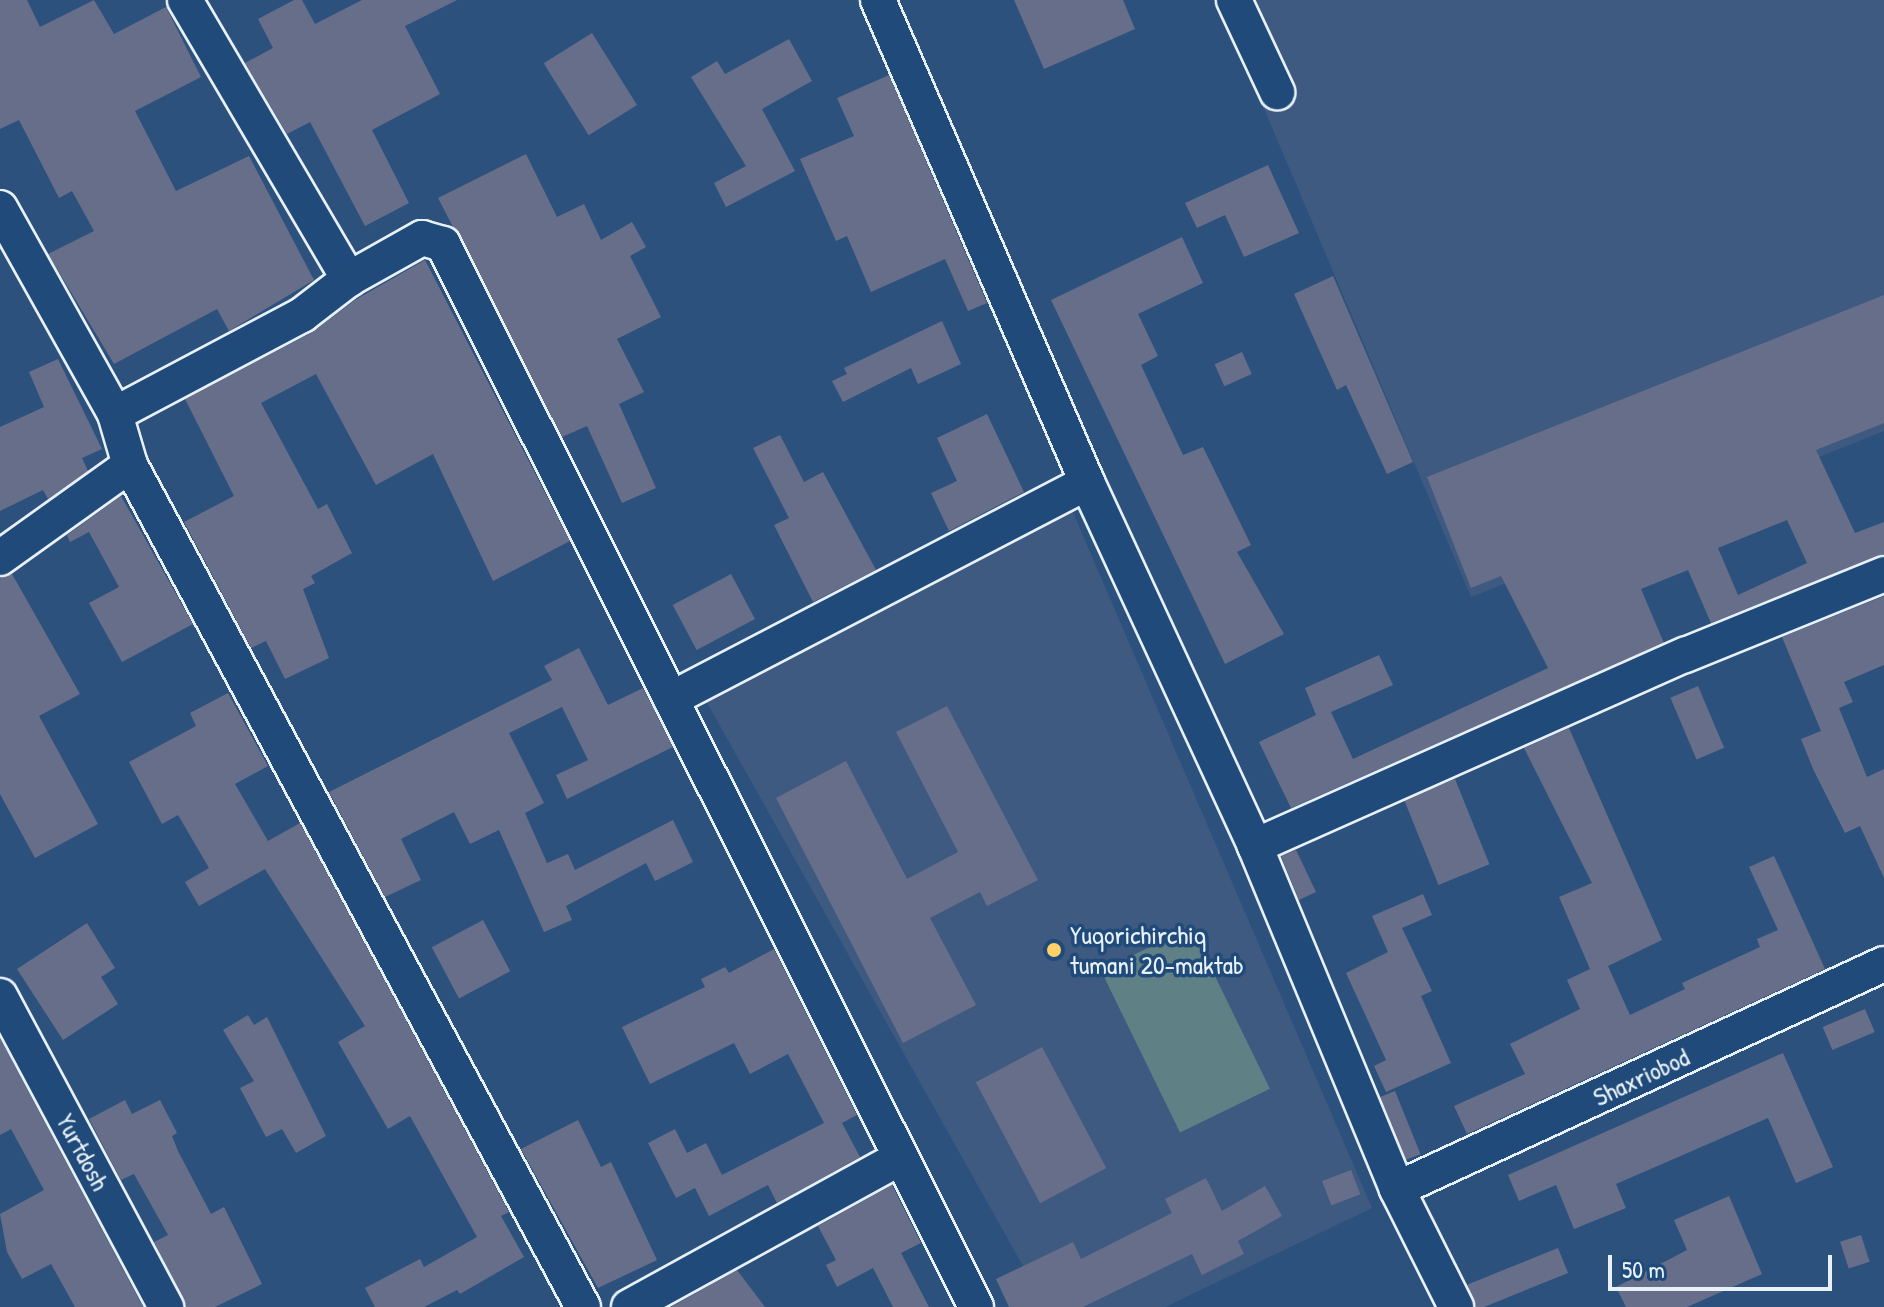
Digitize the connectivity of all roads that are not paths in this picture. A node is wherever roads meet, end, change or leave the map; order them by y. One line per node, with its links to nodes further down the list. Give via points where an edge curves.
1 (185, 0): 6 (street)
2 (878, 0): 9 (street)
3 (1234, 0): 4 (street)
4 (1277, 92)
5 (0, 208): 7 (street)
6 (349, 279): 7 (street, via 302,315); 12 (street, via 422,238 443,244)
7 (115, 414): 8 (street)
8 (130, 465): 10 (street); 19 (street)
9 (1087, 482): 12 (street); 13 (street)
10 (0, 558)
11 (1884, 574): 13 (street, via 1685,655)
12 (671, 699): 16 (street)
13 (1255, 846): 17 (street)
14 (1884, 964): 17 (street, Shaxriobod)
15 (0, 996): 18 (street, Yurtdosh)
16 (900, 1158): 20 (street); 21 (street)
17 (1397, 1189): 22 (street)
18 (166, 1307)
19 (583, 1307)
20 (629, 1307)
21 (976, 1307)
22 (1456, 1307)

